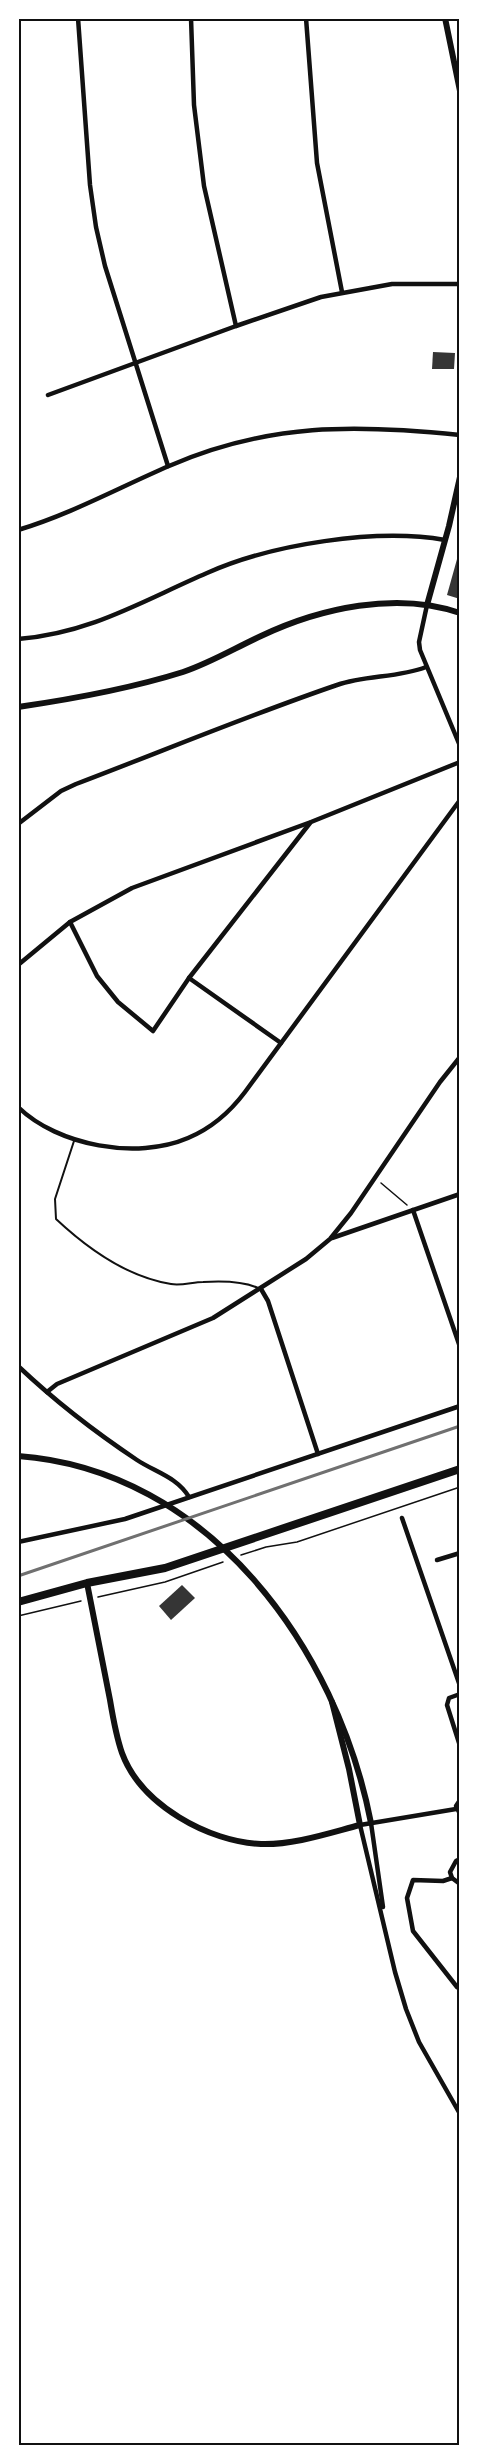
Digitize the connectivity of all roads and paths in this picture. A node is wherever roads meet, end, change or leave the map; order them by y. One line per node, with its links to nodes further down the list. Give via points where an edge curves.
1 (78, 18): 9 (street, via 96,227)
2 (191, 18): 8 (street, via 194,105 204,186)
3 (306, 18): 7 (street, via 316,163)
4 (446, 18): 5 (street)
5 (460, 91)
6 (460, 284): 7 (street, via 392,284)
7 (342, 292): 8 (street)
8 (236, 326): 9 (street)
9 (135, 364): 10 (street); 12 (street)
10 (48, 395)
11 (460, 435): 12 (street, via 353,427 302,430 215,449)
12 (168, 466): 15 (street, via 56,519)
13 (460, 477): 14 (street)
14 (458, 493): 16 (street)
15 (18, 530)
16 (445, 540): 17 (street); 19 (street, via 360,538 265,553 209,572 98,623 70,632)
17 (427, 605): 18 (street); 20 (street, via 420,642); 21 (street, via 372,605 331,612 284,626 181,672 111,691)
18 (460, 613)
19 (18, 639)
20 (426, 667): 22 (street); 26 (street, via 340,684 244,718 75,784)
21 (18, 707)
22 (460, 746)
23 (460, 762): 25 (street)
24 (460, 800): 30 (street)
25 (311, 822): 27 (street, via 132,888); 29 (street)
26 (18, 824)
27 (70, 922): 28 (street); 29 (street, via 97,976 118,1002 153,1030)
28 (18, 964)
29 (189, 978): 30 (street)
30 (280, 1043): 33 (street, via 224,1117 204,1131 143,1148)
31 (460, 1057): 34 (street)
32 (18, 1107): 33 (street, via 43,1126)
33 (75, 1139): 38 (lane, via 55,1199 56,1219 65,1228 128,1271 172,1284 205,1281 251,1284)
34 (376, 1178): 36 (path); 37 (street)
35 (460, 1194): 36 (street)
36 (413, 1210): 37 (street); 39 (street)
37 (330, 1239): 38 (street)
38 (261, 1289): 41 (street, via 213,1318 57,1384); 43 (street, via 268,1300)
39 (460, 1347)
40 (18, 1366): 41 (street)
41 (47, 1392): 47 (street, via 140,1462 171,1478)
42 (460, 1406): 43 (street)
43 (318, 1454): 47 (street)
44 (18, 1456): 60 (street, via 54,1459 95,1471 146,1493 211,1537 243,1567 284,1617)
45 (460, 1468): 54 (main road, via 165,1568)
46 (460, 1487): 51 (path, via 297,1542)
47 (189, 1497): 49 (street, via 114,1523)
48 (402, 1518): 58 (street)
49 (18, 1542)
50 (459, 1555): 53 (street)
51 (239, 1556)
52 (228, 1560): 55 (path, via 165,1582)
53 (437, 1560)
54 (87, 1583): 55 (street); 56 (main road)
55 (91, 1599): 57 (path); 66 (street, via 118,1739 130,1770 150,1796 210,1833 242,1842 280,1844)
56 (18, 1602)
57 (18, 1616)
58 (460, 1686)
59 (460, 1694): 61 (street, via 448,1698 447,1705)
60 (332, 1702): 65 (street, via 345,1727); 66 (street)
61 (460, 1746)
62 (460, 1800): 63 (street)
63 (456, 1809): 64 (street); 65 (street)
64 (460, 1814)
65 (371, 1823): 66 (street); 70 (street)
66 (360, 1826): 70 (street)
67 (460, 1859): 68 (street, via 450,1872)
68 (452, 1878): 69 (street); 71 (street, via 413,1880 407,1899 413,1931)
69 (460, 1884)
70 (385, 1925): 72 (street, via 395,1972 419,2042)
71 (457, 1987)
72 (460, 2114)

